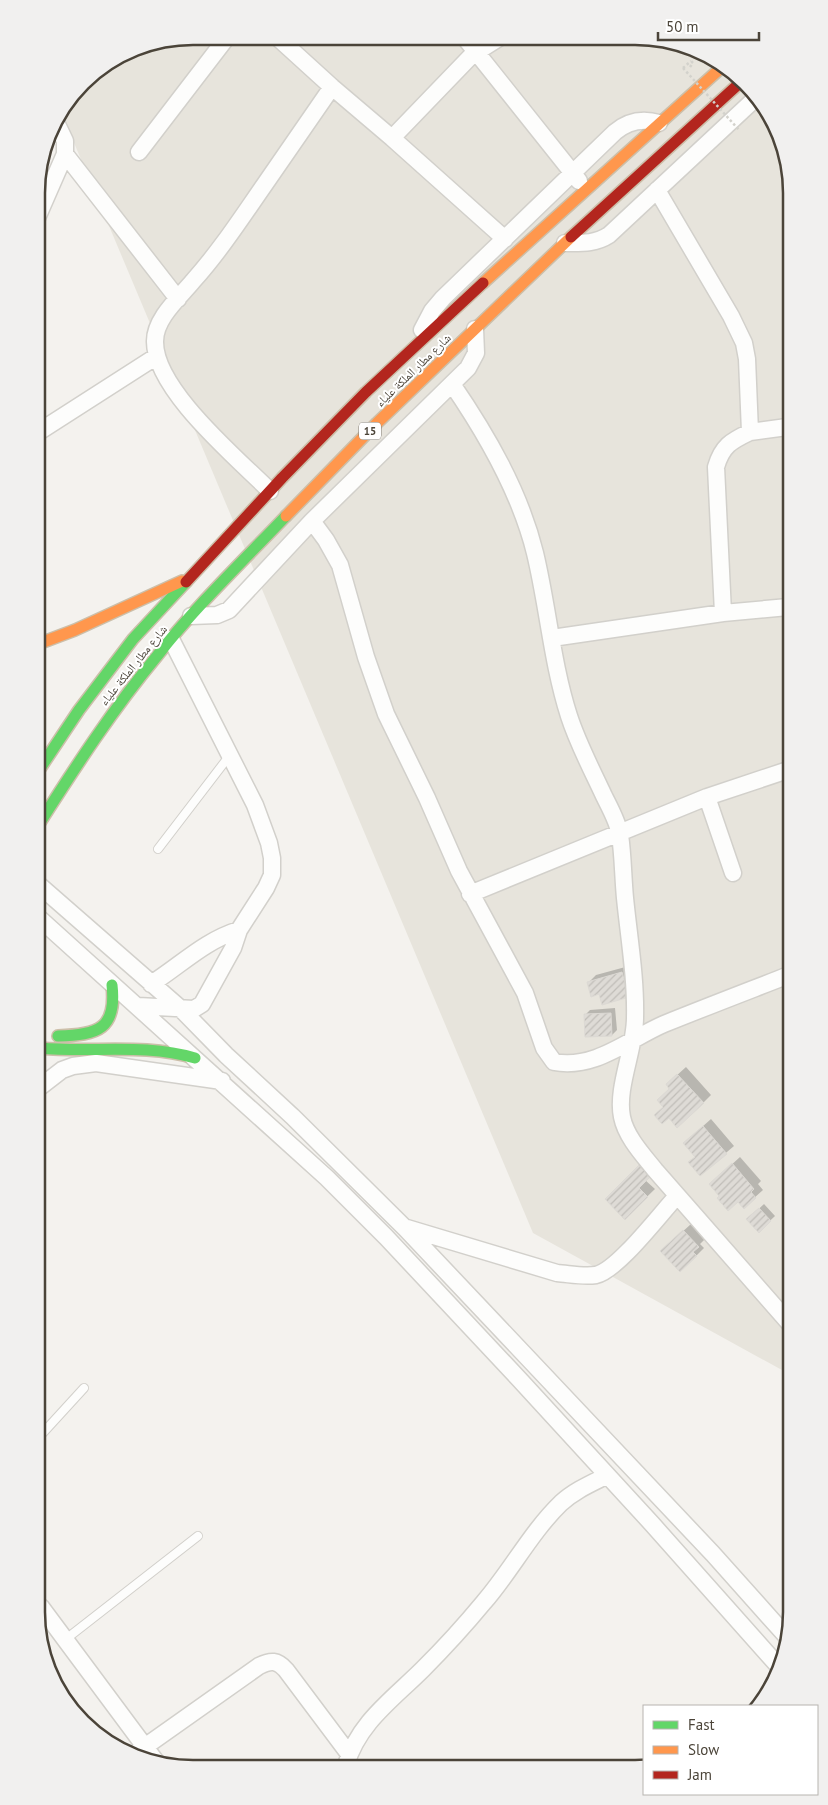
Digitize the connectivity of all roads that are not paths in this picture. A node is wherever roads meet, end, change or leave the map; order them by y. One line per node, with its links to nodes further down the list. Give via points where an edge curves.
1 (221, 45): 13 (street)
2 (286, 45): 8 (street)
3 (471, 45): 5 (street)
4 (488, 45): 5 (street)
5 (477, 52): 12 (street); 15 (street)
6 (718, 71): 10 (highway, شارع مطار الملكة علياء / 15)
7 (737, 85): 20 (highway, شارع مطار الملكة علياء / 15)
8 (332, 87): 12 (street); 21 (street, via 232,232)
9 (751, 102): 17 (street)
10 (659, 123): 15 (street, via 644,120 621,127); 16 (highway, شارع مطار الملكة علياء / 15)
11 (59, 129): 14 (street, via 65,141)
12 (392, 138): 19 (street)
13 (139, 152)
14 (65, 154): 18 (street); 21 (street)
15 (573, 173): 16 (street); 19 (street)
16 (586, 189): 23 (highway, شارع مطار الملكة علياء / 15)
17 (658, 190): 20 (street, via 605,238 591,243); 28 (street, via 744,342)
18 (45, 200)
19 (505, 239): 23 (street, via 443,298 432,311)
20 (565, 242): 22 (highway, شارع مطار الملكة علياء / 15)
21 (178, 299): 24 (street, via 157,329)
22 (475, 329): 25 (street, via 477,344 473,361); 34 (highway, شارع مطار الملكة علياء / 15, via 377,422)
23 (414, 346): 29 (highway, شارع مطار الملكة علياء / 15)
24 (157, 356): 26 (street); 29 (street, via 165,375 190,411)
25 (452, 384): 30 (street); 35 (street, via 501,466 525,523 534,550)
26 (45, 428)
27 (783, 428): 28 (street)
28 (750, 432): 33 (street, via 724,448 716,467)
29 (270, 491): 31 (highway, شارع مطار الملكة علياء / 15)
30 (312, 521): 34 (street, via 229,610 217,615); 47 (street, via 340,565 381,703)
31 (188, 578): 37 (highway); 39 (highway, شارع مطار الملكة علياء / 15, via 133,639)
32 (783, 607): 33 (street)
33 (723, 613): 35 (street)
34 (191, 616): 36 (highway, شارع مطار الملكة علياء / 15)
35 (552, 638): 43 (street, via 560,685 575,734)
36 (171, 639): 38 (street); 42 (highway, شارع مطار الملكة علياء / 15, via 99,731)
37 (45, 641)
38 (230, 755): 44 (lane); 49 (street, via 262,822 272,858 272,876)
39 (45, 761)
40 (783, 772): 41 (street)
41 (706, 797): 43 (street); 45 (street)
42 (45, 814)
43 (620, 833): 47 (street); 56 (street, via 634,986)
44 (158, 849)
45 (733, 873)
46 (45, 890): 51 (street)
47 (470, 894): 56 (street, via 525,993 544,1048 554,1062 579,1063)
48 (45, 924): 52 (street)
49 (239, 930): 51 (street, via 211,941); 54 (street, via 207,998 194,1009)
50 (783, 977): 56 (street, via 661,1025)
51 (151, 984): 54 (street)
52 (112, 985): 53 (street); 55 (highway, via 112,1012 102,1027 80,1035)
53 (138, 1006): 54 (street); 58 (street)
54 (181, 1009): 62 (street)
55 (47, 1036)
56 (633, 1040): 61 (street, via 625,1076 622,1117 638,1148)
57 (45, 1048): 58 (highway, via 80,1051 151,1048)
58 (195, 1058): 59 (street)
59 (222, 1081): 60 (street, via 96,1063 62,1070); 66 (street, via 386,1237)
60 (45, 1084)
61 (677, 1196): 62 (street, via 607,1270 580,1276); 63 (street)
62 (405, 1228): 69 (street, via 714,1554)
63 (783, 1316)
64 (84, 1388): 65 (lane)
65 (45, 1431)
66 (606, 1476): 71 (street); 73 (street, via 573,1493 553,1512 486,1601 361,1731)
67 (198, 1536): 70 (lane)
68 (45, 1610): 70 (street)
69 (782, 1631)
70 (66, 1639): 72 (street)
71 (774, 1662)
72 (140, 1749): 73 (street, via 259,1666 275,1661 286,1670)
73 (347, 1759)

